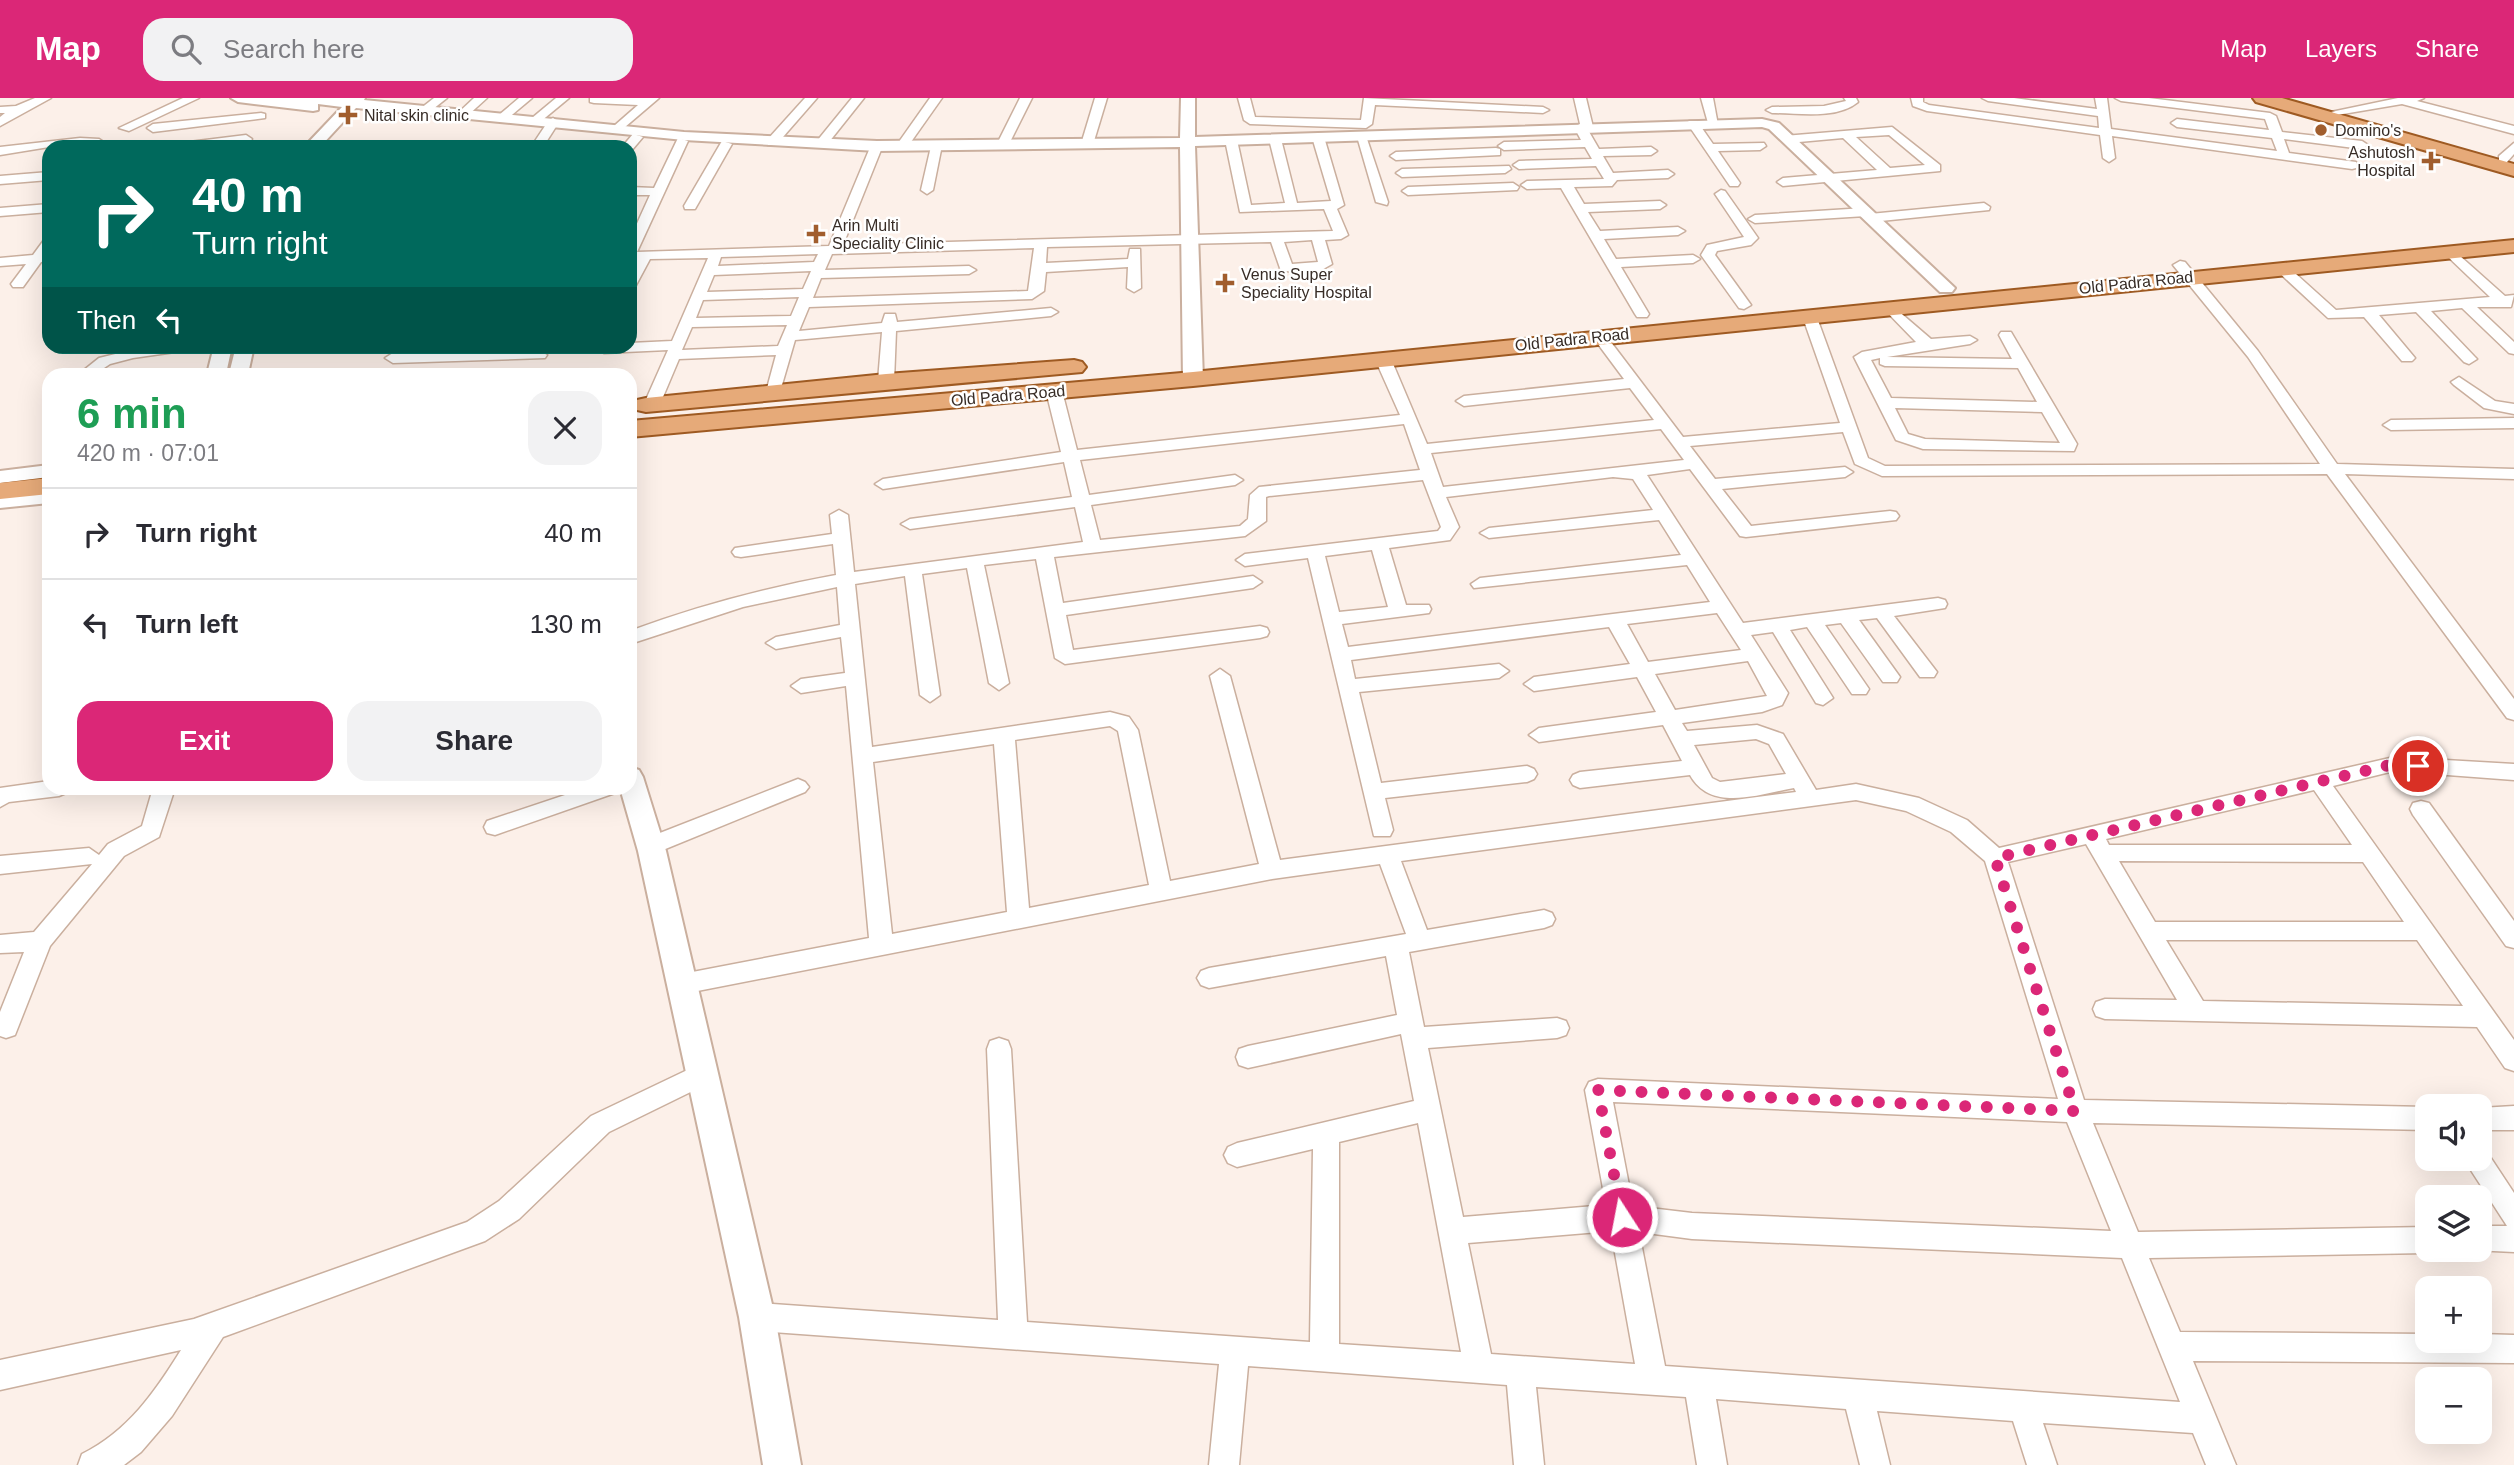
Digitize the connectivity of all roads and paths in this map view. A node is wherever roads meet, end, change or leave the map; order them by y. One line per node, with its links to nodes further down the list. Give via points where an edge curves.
1 (45, 98): 35 (street)
2 (193, 98): 52 (street)
3 (238, 98): 26 (street)
4 (303, 98): 31 (street)
5 (441, 98): 37 (street)
6 (481, 98): 42 (street)
7 (526, 98): 44 (street)
8 (563, 98): 51 (street)
9 (811, 98): 73 (street)
10 (858, 98): 77 (street)
11 (936, 98): 81 (street)
12 (1101, 98): 71 (street)
13 (1188, 98): 74 (street)
14 (1244, 98): 24 (street, via 1250,120 1366,124)
15 (1580, 98): 75 (street)
16 (1707, 98): 50 (street)
17 (1850, 98): 38 (street, via 1849,105 1837,107)
18 (1917, 98): 46 (street, via 1917,104 1927,108)
19 (1988, 98): 25 (street)
20 (2101, 98): 41 (street)
21 (2122, 98): 33 (street)
22 (2262, 98): 93 (main road)
23 (2286, 98): 40 (main road)
24 (1370, 99): 30 (street)
25 (2011, 99): 41 (street); 46 (street)
26 (274, 100): 31 (street); 43 (street)
27 (594, 100): 28 (street)
28 (652, 100): 54 (street)
29 (2412, 100): 40 (street); 55 (street)
30 (1465, 102): 36 (street); 56 (street)
31 (344, 104): 37 (street); 51 (street); 65 (street); 66 (street)
32 (1021, 104): 78 (street)
33 (2174, 104): 48 (street); 59 (street, via 2270,116)
34 (0, 110): 35 (street)
35 (18, 110): 47 (street)
36 (1543, 110)
37 (424, 111): 42 (street)
38 (1772, 111): 50 (street); 63 (street)
39 (2493, 111): 45 (street)
40 (2337, 112): 93 (main road)
41 (2101, 113): 57 (street)
42 (462, 114): 44 (street)
43 (261, 116): 53 (street); 64 (street)
44 (503, 117): 51 (street)
45 (2514, 117)
46 (2011, 119): 57 (street)
47 (0, 122)
48 (2177, 122): 59 (street); 83 (street)
49 (1693, 123): 50 (street); 75 (street); 85 (street)
50 (1714, 123)
51 (546, 124): 54 (street); 67 (street); 68 (street)
52 (125, 128)
53 (153, 128)
54 (618, 129): 73 (street)
55 (2514, 130)
56 (1457, 131): 60 (street); 75 (street); 89 (street)
57 (2104, 131): 83 (street); 92 (street)
58 (1846, 135): 63 (street); 100 (street); 100 (street, via 1892,131 1936,169)
59 (2277, 135): 79 (street); 90 (street)
60 (1360, 136): 61 (street); 118 (street)
61 (1318, 137): 62 (street); 121 (street, via 1338,205)
62 (1275, 139): 69 (street); 122 (street)
63 (1788, 139): 103 (street)
64 (246, 140)
65 (305, 140)
66 (317, 140)
67 (540, 140)
68 (622, 140)
69 (1231, 140): 74 (street); 126 (street)
70 (682, 141): 72 (street); 76 (street); 116 (street)
71 (1088, 141): 74 (street); 78 (street)
72 (637, 142)
73 (772, 142): 77 (street)
74 (1187, 142): 84 (street); 138 (street)
75 (1590, 142): 88 (street); 89 (street); 94 (street); 107 (street)
76 (726, 144): 87 (street); 120 (street)
77 (821, 144): 81 (street)
78 (1003, 144): 84 (street)
79 (2362, 145)
80 (42, 146): 86 (street)
81 (902, 146): 84 (street)
82 (1760, 146): 85 (street)
83 (2182, 146): 90 (street)
84 (936, 147): 87 (street); 113 (street)
85 (1709, 148): 108 (street)
86 (0, 150)
87 (875, 150): 142 (street)
88 (1651, 150)
89 (1461, 153): 91 (street); 98 (street)
90 (2284, 155): 95 (street)
91 (1396, 156)
92 (2109, 158)
93 (2511, 160)
94 (1534, 164): 96 (street); 109 (street)
95 (2352, 164)
96 (1519, 165)
97 (1504, 169): 98 (street)
98 (1469, 170): 99 (street); 112 (street)
99 (1402, 173)
100 (1888, 173): 103 (street)
101 (42, 177): 104 (street)
102 (1661, 178): 107 (street)
103 (1829, 178): 105 (street); 128 (street)
104 (0, 180)
105 (1783, 182)
106 (1566, 183): 107 (street); 109 (street); 125 (street)
107 (1613, 183)
108 (1734, 183)
109 (1544, 184): 110 (street)
110 (1527, 185)
111 (1513, 187): 112 (street)
112 (1477, 188): 115 (street)
113 (927, 190)
114 (637, 191): 116 (street)
115 (1408, 191)
116 (660, 192): 136 (street)
117 (1721, 194): 171 (street, via 1751,238 1713,248 1708,255)
118 (1381, 202)
119 (1660, 205): 125 (street)
120 (690, 206)
121 (1329, 206): 122 (street); 133 (street, via 1341,235)
122 (1292, 207): 126 (street)
123 (1984, 207): 128 (street)
124 (42, 208): 127 (street)
125 (1580, 208): 132 (street)
126 (1245, 209): 135 (street)
127 (1, 213)
128 (1868, 215): 129 (street); 164 (street)
129 (1755, 219)
130 (1678, 231): 132 (street)
131 (2514, 231): 160 (main road, Old Padra Road)
132 (1596, 235): 153 (street)
133 (1317, 236): 134 (street); 134 (street, via 1325,264 1299,269 1282,265)
134 (1276, 237): 135 (street)
135 (1251, 238): 138 (street)
136 (637, 240)
137 (1135, 241): 138 (street); 139 (street); 152 (street)
138 (1190, 241): 199 (street)
139 (1041, 244): 140 (street); 154 (street)
140 (972, 246): 143 (street); 157 (street)
141 (2514, 246): 144 (main road, Old Padra Road)
142 (831, 248): 143 (street); 146 (street); 156 (street)
143 (895, 248): 161 (street)
144 (2451, 252): 155 (main road, Old Padra Road); 168 (street)
145 (637, 254): 147 (street)
146 (716, 254): 147 (street); 159 (street)
147 (646, 255): 158 (street)
148 (42, 258): 151 (street)
149 (42, 259): 162 (street)
150 (1693, 259): 153 (street)
151 (0, 262)
152 (1135, 263): 154 (street); 163 (street)
153 (1612, 263): 177 (street)
154 (1039, 268): 167 (street, via 1035,294)
155 (2281, 268): 160 (main road, Old Padra Road); 176 (street, via 2333,315)
156 (818, 270): 159 (street); 161 (street); 166 (street)
157 (969, 270): 161 (street); 167 (street)
158 (637, 271)
159 (709, 271): 165 (street)
160 (2186, 271): 164 (main road, Old Padra Road); 173 (main road, Old Padra Road); 224 (street, via 2253,354)
161 (893, 273): 169 (street)
162 (18, 284)
163 (1134, 288)
164 (1946, 288): 171 (main road, Old Padra Road)
165 (699, 296): 166 (street); 180 (street)
166 (806, 298): 169 (street); 179 (street)
167 (965, 298): 169 (street)
168 (2507, 298): 170 (street); 174 (street)
169 (891, 300): 181 (street)
170 (2464, 302): 172 (street); 189 (street)
171 (1744, 305): 177 (main road, Old Padra Road)
172 (2418, 306): 176 (street); 195 (street)
173 (1889, 307): 178 (main road, Old Padra Road); 186 (street)
174 (2514, 311)
175 (1051, 312): 181 (street)
176 (2368, 312): 194 (street)
177 (1642, 314): 199 (main road, Old Padra Road)
178 (1809, 315): 183 (main road, Old Padra Road); 214 (street)
179 (797, 320): 180 (street); 185 (street)
180 (687, 323): 188 (street)
181 (889, 328): 185 (street); 200 (street)
182 (2006, 335): 197 (street)
183 (1599, 336): 193 (main road, Old Padra Road); 202 (street)
184 (1970, 340): 186 (street)
185 (787, 343): 188 (street); 203 (street)
186 (1927, 344): 196 (street, via 1866,354)
187 (637, 349): 188 (street)
188 (676, 350): 207 (street)
189 (2514, 350)
190 (139, 354): 198 (street, via 108,359)
191 (492, 354): 192 (street)
192 (540, 355)
193 (1382, 359): 199 (main road, Old Padra Road); 210 (street)
194 (2407, 359)
195 (2469, 359)
196 (1861, 360): 197 (street); 206 (street)
197 (2023, 364): 208 (street)
198 (91, 368)
199 (1193, 368): 200 (main road, Old Padra Road); 204 (main road, Old Padra Road)
200 (886, 381): 203 (main road, Old Padra Road)
201 (2459, 382): 209 (street, via 2490,405)
202 (1633, 383): 205 (street); 212 (street)
203 (774, 391): 207 (main road, Old Padra Road)
204 (1054, 391): 215 (main road, Old Padra Road); 219 (street)
205 (1464, 401)
206 (1883, 403): 208 (street); 208 (street, via 1896,428 1911,442 2068,448)
207 (641, 405)
208 (2048, 407)
209 (2514, 409)
210 (1410, 419): 217 (street); 219 (street)
211 (2514, 423): 213 (street)
212 (1663, 424): 216 (street); 217 (street)
213 (2391, 425)
214 (1849, 427): 216 (street); 224 (street, via 1861,461 1882,471)
215 (637, 428)
216 (1677, 442): 221 (street)
217 (1422, 449): 228 (street)
218 (42, 456): 220 (street)
219 (1070, 456): 234 (street); 240 (street)
220 (0, 460)
221 (1693, 464): 226 (street); 235 (street)
222 (42, 465): 223 (main road)
223 (0, 469)
224 (2332, 469): 229 (street); 291 (street)
225 (42, 472): 230 (street)
226 (1631, 472): 238 (street); 242 (street, via 1639,475)
227 (1845, 472): 235 (street)
228 (1430, 474): 238 (street); 249 (street, via 1265,491 1258,495 1257,521 1245,531)
229 (2514, 474)
230 (0, 477)
231 (42, 480): 233 (street)
232 (1235, 480): 240 (street)
233 (0, 484)
234 (883, 484)
235 (1710, 485): 244 (street, via 1746,532)
236 (42, 487): 237 (main road)
237 (0, 491)
238 (1436, 493): 248 (street, via 1449,532)
239 (42, 498): 241 (street)
240 (1081, 499): 245 (street); 249 (street)
241 (0, 502)
242 (1663, 514): 246 (street); 253 (street)
243 (839, 515): 247 (street)
244 (1890, 516)
245 (910, 524)
246 (1489, 533)
247 (841, 538): 250 (street); 257 (street)
248 (1379, 544): 251 (street); 264 (street)
249 (1093, 546): 252 (street)
250 (741, 552)
251 (1315, 552): 254 (street); 267 (street)
252 (1044, 553): 255 (street); 263 (street)
253 (1692, 559): 259 (street); 261 (street)
254 (1245, 560)
255 (975, 563): 256 (street); 284 (street)
256 (913, 572): 257 (street); 289 (street)
257 (845, 581): 271 (street); 274 (street, via 751,598)
258 (1253, 582): 263 (street)
259 (1480, 584)
260 (1938, 604): 265 (street)
261 (1724, 606): 268 (street); 272 (street)
262 (1422, 609): 264 (street)
263 (1057, 610): 273 (street, via 1065,658)
264 (1399, 611): 267 (street)
265 (1881, 611): 266 (street); 280 (street)
266 (1846, 616): 269 (street); 282 (street)
267 (1331, 619): 277 (street)
268 (1615, 620): 277 (street); 278 (street)
269 (1812, 620): 270 (street); 288 (street)
270 (1778, 625): 272 (street); 290 (street)
271 (850, 629): 275 (street); 283 (street)
272 (1740, 630): 276 (street)
273 (1260, 632)
274 (637, 636)
275 (776, 643)
276 (1756, 654): 278 (street); 292 (street, via 1778,693 1775,700)
277 (1339, 655): 287 (street)
278 (1643, 670): 285 (street); 292 (street)
279 (1499, 671): 287 (street)
280 (1927, 672)
281 (1220, 676): 320 (street)
282 (1890, 677)
283 (855, 678): 286 (street); 296 (street)
284 (999, 683)
285 (1534, 684)
286 (800, 686)
287 (1347, 687): 305 (street)
288 (1859, 689)
289 (930, 695)
290 (1823, 698)
291 (2514, 713)
292 (1670, 718): 294 (street); 295 (street)
293 (1004, 735): 296 (street); 321 (street, via 1110,719 1122,722 1128,730); 322 (street)
294 (1539, 735)
295 (1682, 739): 297 (street); 304 (street, via 1769,734)
296 (863, 757): 330 (street)
297 (1696, 767): 300 (street); 304 (street, via 1714,789)
298 (2514, 772): 301 (street, via 2394,764)
299 (1527, 774): 305 (street)
300 (1580, 780)
301 (2319, 782): 313 (street); 316 (street)
302 (798, 787): 314 (street)
303 (42, 790): 309 (street)
304 (1805, 790): 315 (street); 318 (street, via 1856,792 1911,804 1959,825)
305 (1373, 792): 312 (street)
306 (162, 795): 327 (street, via 151,831 116,849)
307 (588, 795): 311 (street)
308 (635, 795): 314 (street)
309 (1, 796)
310 (2421, 809): 326 (street)
311 (495, 827)
312 (1382, 830)
313 (2097, 844): 316 (street); 318 (street); 324 (street)
314 (650, 846): 332 (street)
315 (1388, 855): 320 (street); 328 (street)
316 (2370, 855): 325 (street)
317 (89, 856): 319 (street)
318 (1995, 858): 344 (street)
319 (0, 865)
320 (1272, 870): 321 (street)
321 (1161, 891): 322 (street)
322 (1019, 919): 330 (street)
323 (1544, 919): 328 (street)
324 (2148, 931): 325 (street); 334 (street)
325 (2424, 931): 335 (street)
326 (2514, 939)
327 (40, 941): 329 (street); 336 (street)
328 (1408, 943): 331 (street); 338 (street)
329 (0, 944)
330 (880, 945): 332 (street)
331 (1209, 978)
332 (682, 984): 342 (street)
333 (2105, 1009): 334 (street)
334 (2196, 1011): 335 (street)
335 (2484, 1017): 341 (street)
336 (6, 1028)
337 (1556, 1028): 338 (street)
338 (1413, 1030): 340 (street); 343 (street)
339 (999, 1049): 360 (street)
340 (1248, 1057)
341 (2514, 1059)
342 (702, 1074): 358 (street); 359 (street, via 600,1124 509,1210 475,1233)
343 (1429, 1109): 348 (street); 353 (street)
344 (2075, 1111): 345 (street); 352 (street, via 1598,1090); 357 (street)
345 (2415, 1118)
346 (2514, 1118): 347 (street)
347 (2492, 1119)
348 (1326, 1135): 349 (street); 364 (street)
349 (1237, 1155)
350 (2485, 1171): 351 (street)
351 (2514, 1216)
352 (1622, 1217): 353 (street); 357 (street, via 1692,1226); 368 (street)
353 (1452, 1231): 365 (street)
354 (2514, 1239): 356 (street)
355 (2415, 1240): 357 (street)
356 (2492, 1240)
357 (2130, 1245): 361 (street)
358 (757, 1317): 360 (street); 374 (street)
359 (213, 1327): 367 (street); 373 (street, via 144,1428 108,1460)
360 (1013, 1335): 363 (street)
361 (2172, 1346): 362 (street); 372 (street)
362 (2514, 1349)
363 (1235, 1351): 364 (street); 375 (street)
364 (1324, 1357): 365 (street)
365 (1479, 1368): 366 (street)
366 (1520, 1371): 368 (street); 376 (street)
367 (0, 1376)
368 (1653, 1380): 369 (street)
369 (1699, 1383): 370 (street); 377 (street)
370 (1858, 1395): 371 (street); 378 (street)
371 (2023, 1406): 372 (street); 379 (street)
372 (2202, 1419): 380 (street)
373 (93, 1465)
374 (782, 1465)
375 (1224, 1465)
376 (1529, 1465)
377 (1712, 1465)
378 (1875, 1465)
379 (2042, 1465)
380 (2221, 1465)

